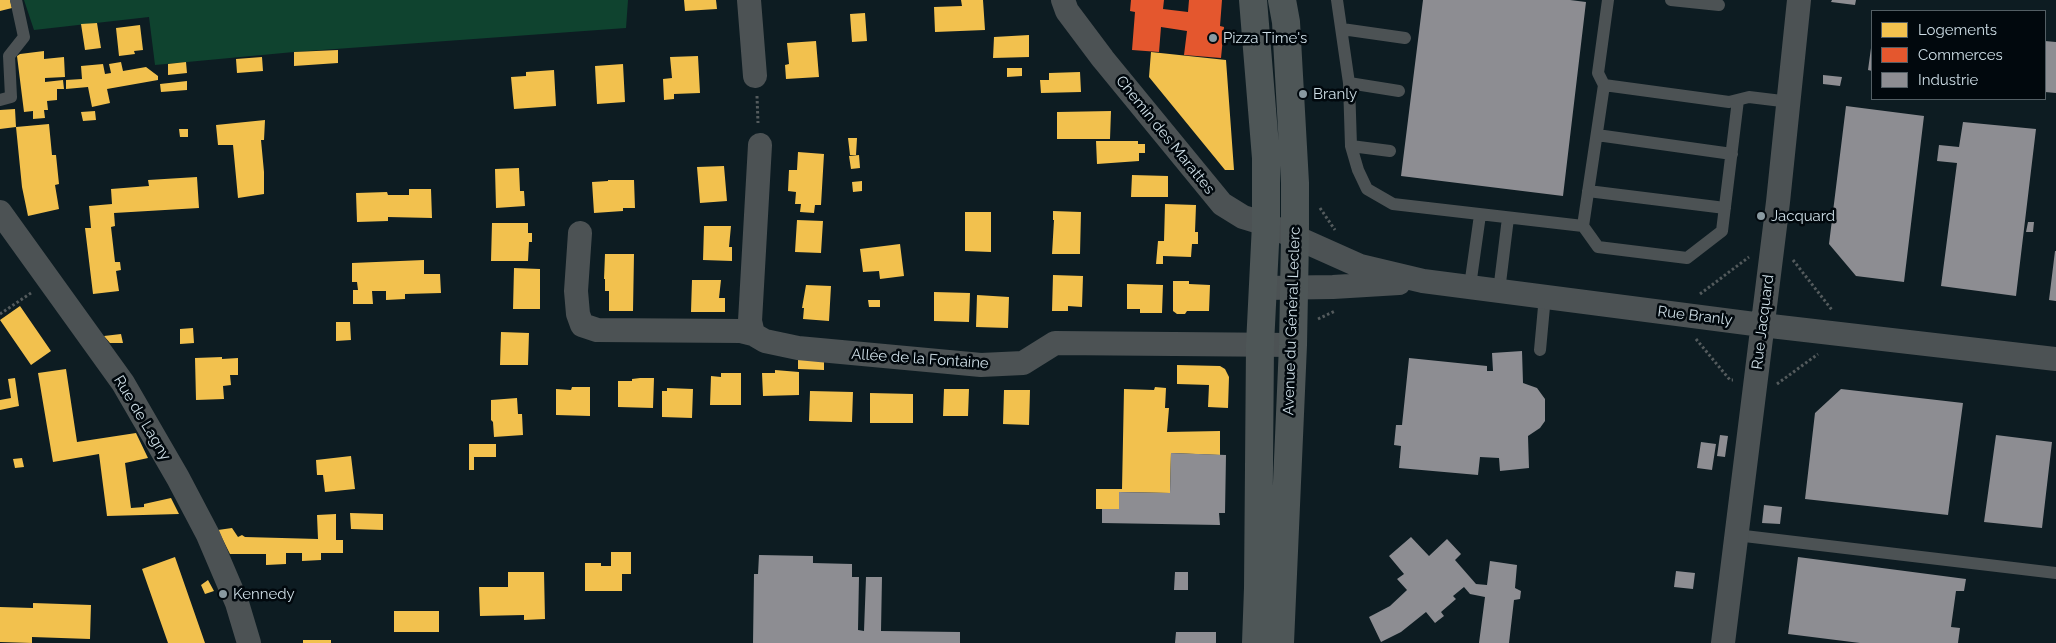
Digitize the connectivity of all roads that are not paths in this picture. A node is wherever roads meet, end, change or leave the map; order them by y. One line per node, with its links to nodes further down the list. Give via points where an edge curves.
1 (16, 0): 17 (lane, via 24,37 9,56 11,97)
2 (749, 0): 13 (street)
3 (1063, 0): 30 (street, Chemin des Marattes, via 1067,11 1103,59 1222,204 1243,217)
4 (1253, 0): 30 (main road, Avenue du Général Leclerc, via 1266,158)
5 (1282, 0): 33 (main road, Avenue du Général Leclerc, via 1289,69)
6 (1337, 0): 11 (lane)
7 (1608, 0): 15 (lane, via 1598,73)
8 (1671, 0): 10 (lane)
9 (1799, 0): 19 (street, Rue Jacquard)
10 (1719, 5)
11 (1342, 29): 12 (lane); 14 (lane)
12 (1405, 38)
13 (755, 76)
14 (1349, 83): 16 (lane); 22 (lane)
15 (1604, 85): 18 (lane, via 1728,102); 20 (lane)
16 (1399, 91)
17 (0, 100)
18 (1738, 100): 19 (lane, via 1749,97); 24 (lane)
19 (1790, 102): 40 (street, Rue Jacquard)
20 (1597, 135): 24 (lane); 25 (lane)
21 (760, 145): 42 (street, via 750,321)
22 (1351, 146): 23 (lane); 28 (lane, via 1367,189 1393,204)
23 (1390, 151)
24 (1732, 154): 26 (lane)
25 (1588, 191): 26 (lane); 31 (lane)
26 (1725, 208): 31 (lane, via 1722,231 1687,258 1598,247)
27 (0, 212): 48 (street, Rue de Lagny, via 123,383 178,478 238,602)
28 (1480, 215): 29 (lane); 35 (lane)
29 (1508, 218): 31 (lane); 38 (lane)
30 (1266, 224): 33 (street, Chemin des Marattes); 37 (main road, Avenue du Général Leclerc)
31 (1583, 226)
32 (580, 233): 42 (street, Allée de la Fontaine, via 576,291 582,325 597,330 741,331)
33 (1295, 239): 34 (street, Rue Branly, via 1360,266); 36 (main road, Avenue du Général Leclerc)
34 (1423, 281): 35 (street, Rue Branly); 36 (street, Rue Branly)
35 (1470, 286): 38 (street, Rue Branly)
36 (1294, 287): 37 (street, Rue Branly); 41 (main road, Avenue du Général Leclerc)
37 (1264, 288): 43 (main road, Avenue du Général Leclerc)
38 (1500, 290): 39 (street, Rue Branly)
39 (1545, 296): 40 (street, Rue Branly); 44 (lane)
40 (1762, 325): 45 (street, Rue Branly); 46 (street, Rue Jacquard)
41 (1293, 333): 43 (street, Allée de la Fontaine); 50 (main road, Avenue du Général Leclerc)
42 (753, 334): 43 (street, Allée de la Fontaine, via 765,341 798,348 981,365 1023,363 1055,343)
43 (1260, 345): 49 (main road, Avenue du Général Leclerc)
44 (1540, 350)
45 (2056, 359)
46 (1736, 535): 47 (lane); 51 (street, Rue Jacquard)
47 (2056, 573)
48 (249, 643)
49 (1256, 643)
50 (1280, 643)
51 (1722, 643)

